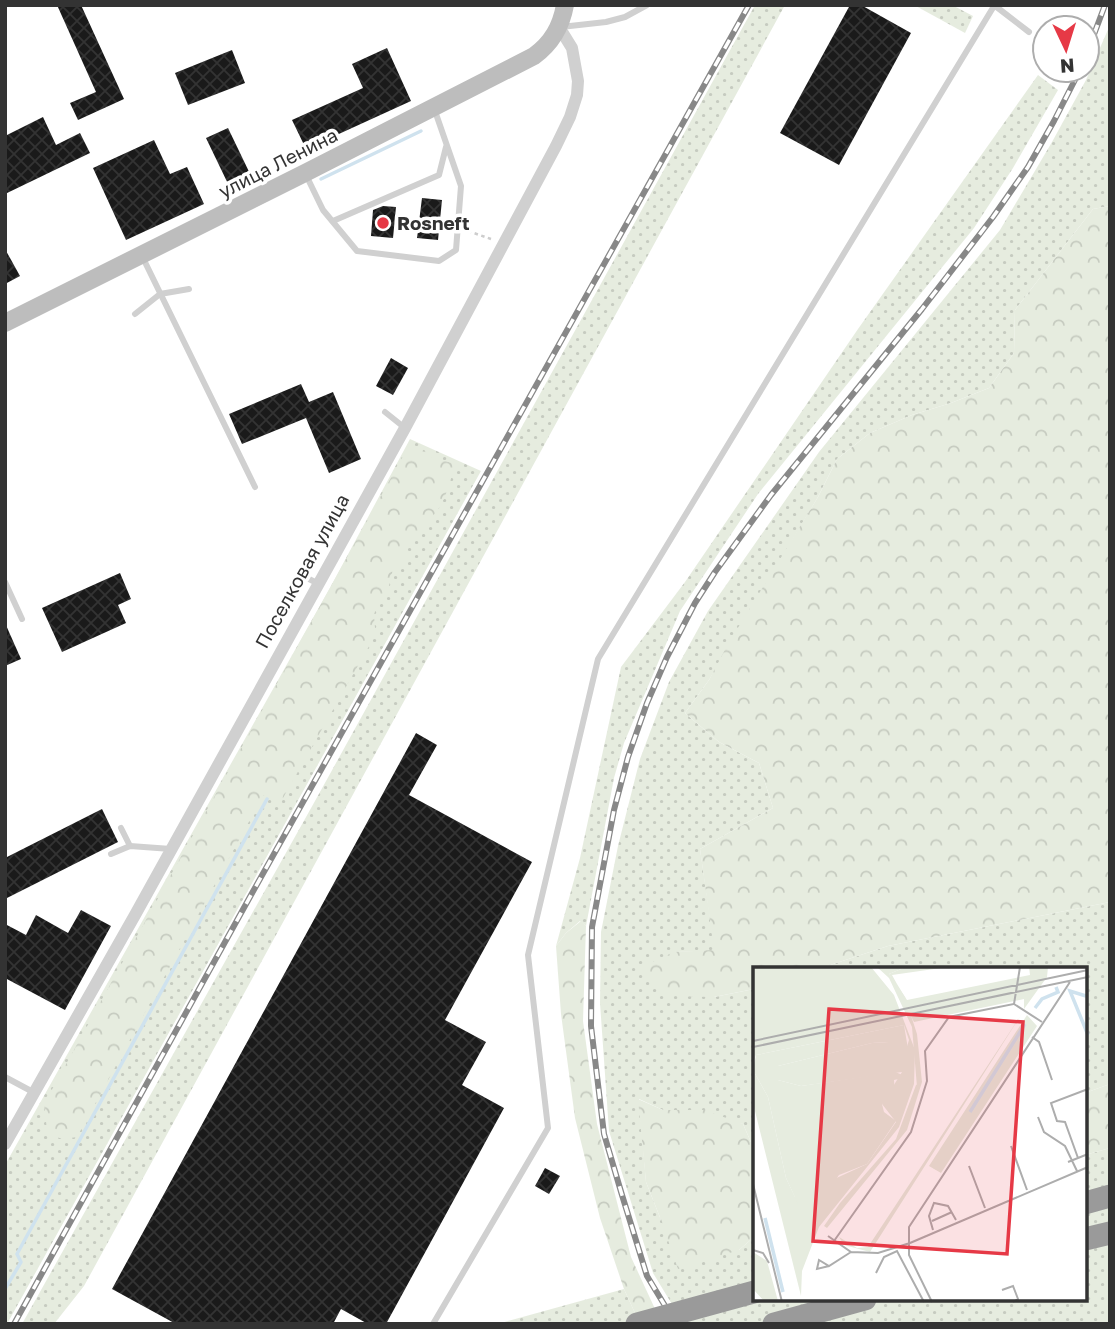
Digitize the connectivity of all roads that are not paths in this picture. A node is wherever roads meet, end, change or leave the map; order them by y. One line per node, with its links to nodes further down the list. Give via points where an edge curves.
1 (565, 5): 4 (street)
2 (647, 5): 4 (lane, via 606,22)
3 (994, 5): 5 (lane); 35 (lane, via 598,659 528,955 548,1128)
4 (559, 27): 6 (street, улица Ленина, via 534,56); 16 (street, Поселковая улица, via 572,48 578,81 570,117)
5 (1029, 32)
6 (433, 107): 7 (lane); 8 (street, улица Ленина)
7 (446, 147): 9 (lane, via 439,175); 9 (lane, via 461,186 456,250 439,261 357,251)
8 (305, 173): 9 (lane); 10 (street, улица Ленина)
9 (333, 221)
10 (142, 255): 12 (lane); 14 (street, улица Ленина)
11 (189, 289): 12 (lane)
12 (160, 294): 13 (lane); 17 (lane)
13 (135, 314)
14 (5, 323)
15 (385, 412): 16 (lane)
16 (405, 428): 20 (street, Поселковая улица)
17 (255, 487)
18 (303, 576): 20 (lane)
19 (5, 582): 21 (lane)
20 (319, 584): 24 (street, Поселковая улица)
21 (22, 619)
22 (121, 828): 23 (lane)
23 (130, 846): 24 (lane); 25 (lane)
24 (171, 849): 27 (street, Поселковая улица)
25 (111, 854)
26 (5, 1077): 27 (lane)
27 (33, 1092): 28 (street, Поселковая улица)
28 (5, 1144)
29 (1110, 1196): 30 (highway)
30 (1087, 1202)
31 (1110, 1233): 32 (highway)
32 (1087, 1239)
33 (753, 1292): 36 (highway, bridge)
34 (857, 1301): 37 (highway)
35 (433, 1324)
36 (637, 1324)
37 (774, 1324)

